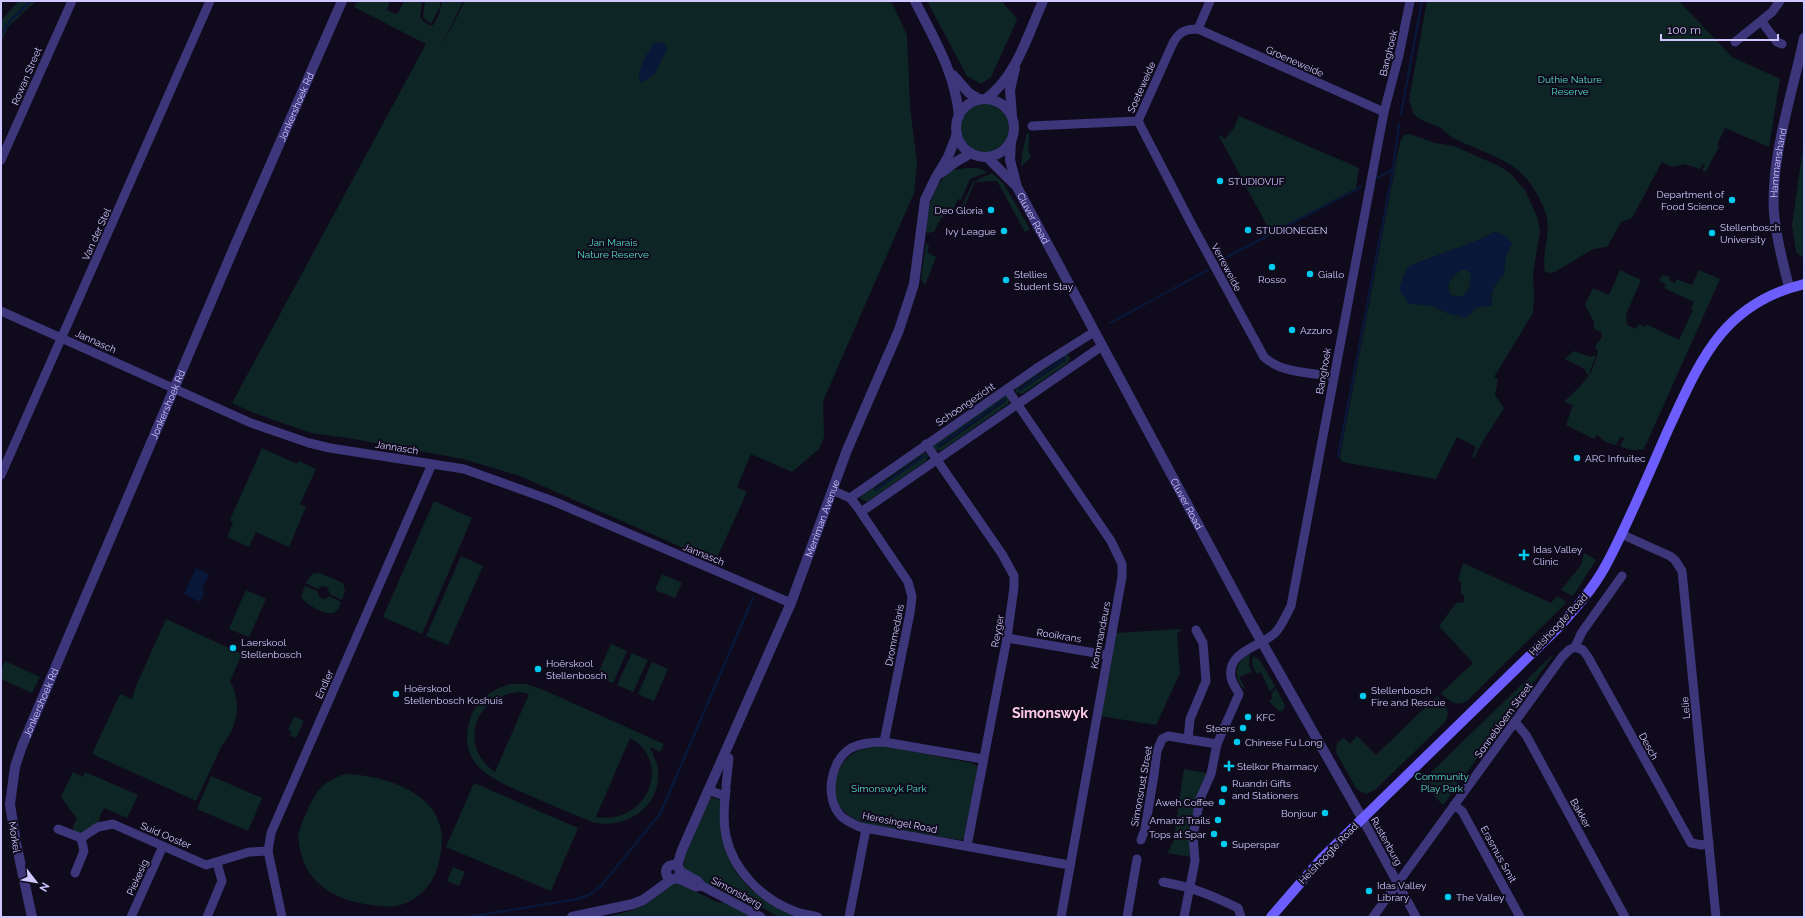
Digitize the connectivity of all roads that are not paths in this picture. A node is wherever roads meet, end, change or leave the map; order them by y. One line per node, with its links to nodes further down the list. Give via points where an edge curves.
1 (72, 1): 26 (street, Rowan Street)
2 (210, 1): 33 (street, Van der Stel)
3 (342, 1): 38 (street, Jonkershoek Rd, via 236,243)
4 (915, 1): 15 (street)
5 (1043, 1): 14 (street)
6 (1210, 1): 10 (street)
7 (1410, 1): 17 (street, Banghoek)
8 (1780, 1): 9 (street)
9 (1762, 22): 12 (street); 13 (street, via 1777,42)
10 (1198, 29): 17 (street, Groeneweide); 20 (street, Soeteweide, via 1188,29 1176,37)
11 (1804, 38): 30 (street, Hammanshand, via 1774,182 1777,240)
12 (1735, 42)
13 (1782, 44)
14 (1017, 61): 16 (street, via 1000,86); 19 (street, via 1010,90)
15 (950, 70): 16 (street, via 962,86); 18 (street)
16 (983, 99): 18 (street, via 967,105); 19 (street, via 999,102)
17 (1384, 112): 37 (street, Banghoek)
18 (959, 116): 22 (street)
19 (1012, 116): 23 (street, via 1014,129)
20 (1138, 121): 21 (street, Soeteweide); 37 (street, Verreweide, via 1264,358 1283,368)
21 (1032, 126)
22 (957, 134): 24 (street, via 962,145); 27 (street, Merriman Avenue, via 948,157)
23 (1011, 142): 25 (street, via 1003,151); 28 (street, Cluver Road, via 1010,160)
24 (971, 153): 25 (street); 27 (street, Merriman Avenue)
25 (987, 157): 28 (street, Cluver Road)
26 (1, 160)
27 (935, 178): 45 (street, Merriman Avenue, via 923,210 918,258 909,305)
28 (1017, 187): 32 (street, Cluver Road)
29 (1804, 284): 30 (main road, Helshoogte Road)
30 (1789, 287): 48 (main road, Helshoogte Road, via 1769,295 1743,312 1728,325 1706,352)
31 (1, 311): 33 (street, Jannasch)
32 (1094, 332): 34 (street, Cluver Road); 35 (street, Schoongezicht)
33 (62, 338): 38 (street, Jannasch); 44 (street, Van der Stel)
34 (1102, 346): 36 (street); 53 (street, Cluver Road)
35 (1067, 348): 36 (street); 39 (street, Schoongezicht)
36 (1076, 363): 40 (street)
37 (1333, 376): 53 (street, Banghoek, via 1291,606 1274,635)
38 (176, 388): 43 (street, Jannasch, via 191,398 251,423 310,443); 64 (street, Jonkershoek Rd, via 22,746)
39 (1006, 389): 40 (street, Kommandeurs); 41 (street, Schoongezicht)
40 (1016, 403): 42 (street); 55 (street, Kommandeurs, via 1111,540 1122,564 1122,577)
41 (926, 444): 42 (street, Reyger); 46 (street, Schoongezicht)
42 (936, 458): 47 (street); 52 (street, Reyger, via 1010,566 1014,576)
43 (432, 464): 50 (street, Jannasch, via 464,469 526,491); 74 (street, Endler, via 276,820)
44 (1, 475)
45 (832, 490): 46 (street, Drommedaris); 50 (street, Merriman Avenue)
46 (850, 498): 47 (street, Drommedaris)
47 (861, 512): 58 (street, Drommedaris, via 905,575 912,597)
48 (1621, 534): 66 (main road, Helshoogte Road, via 1597,579 1573,612); 71 (street, Lelie, via 1670,556 1682,571)
49 (1622, 576): 54 (street, Sonnebloem Street, via 1582,632)
50 (791, 603): 60 (street, Merriman Avenue)
51 (1196, 630): 57 (street, via 1203,643 1206,681 1190,720)
52 (1007, 638): 55 (street, Rooikrans); 61 (street, Reyger)
53 (1261, 641): 59 (street, via 1238,656 1233,664 1231,677 1239,694); 66 (street, Cluver Road)
54 (1575, 648): 56 (street, Sonnebloem Street, via 1562,657); 71 (street, Desch, via 1583,650 1588,657 1691,844)
55 (1107, 655): 77 (street, Kommandeurs)
56 (1515, 722): 65 (street, Sonnebloem Street); 99 (street, Bakker, via 1526,736)
57 (1188, 739): 59 (street, Simonsrust Street); 70 (street, Simonsrust Street, via 1168,736 1162,739 1159,745)
58 (884, 742): 61 (street, Heresingel Road); 68 (street, Heresingel Road, via 869,742 851,748 838,762 831,781 835,807 841,816 852,824)
59 (1217, 744): 82 (street, via 1211,774 1200,799 1193,836 1195,861)
60 (724, 755): 62 (street, Merriman Avenue); 63 (street, Simonsberg, via 729,758)
61 (983, 759): 73 (street, Reyger)
62 (708, 790): 63 (street); 78 (street, Merriman Avenue)
63 (726, 790): 89 (street, Simonsberg, via 726,836 740,868 760,891 775,902 794,911)
64 (6, 805): 83 (street, Morkel)
65 (1454, 805): 81 (street, Sonnebloem Street); 98 (street, Erasmus Smit, via 1465,816)
66 (1362, 818): 81 (street, Rustenburg); 95 (main road, Helshoogte Road, via 1322,858)
67 (58, 829): 69 (street)
68 (866, 829): 73 (street, Heresingel Road); 90 (street)
69 (81, 838): 72 (street, Suid Ooster, via 98,827 113,824); 79 (street, via 84,851)
70 (1141, 840)
71 (1709, 843): 100 (street, Lelie)
72 (163, 846): 76 (street, Suid Ooster, via 206,865); 84 (street, Piekesig)
73 (967, 846): 77 (street, Heresingel Road)
74 (268, 851): 76 (street, Suid Ooster, via 249,852); 86 (street, Endler)
75 (1137, 859): 92 (street)
76 (217, 863): 85 (street, via 222,881)
77 (1070, 865): 91 (street, Kommandeurs)
78 (674, 872): 87 (street, Merriman Avenue, via 643,900 625,907); 88 (street, Simonsberg, via 698,881 702,886)
79 (75, 873)
80 (1163, 882): 82 (street)
81 (1398, 883): 96 (street, Sonnebloem Street); 97 (street, Rustenburg)
82 (1190, 887): 93 (street); 94 (street, via 1238,908)
83 (32, 917)
84 (131, 917)
85 (207, 917)
86 (282, 917)
87 (572, 917)
88 (761, 917)
89 (818, 917)
90 (849, 917)
91 (1061, 917)
92 (1127, 917)
93 (1184, 917)
94 (1240, 917)
95 (1271, 917)
96 (1373, 917)
97 (1416, 917)
98 (1520, 917)
99 (1625, 917)
100 (1716, 917)

